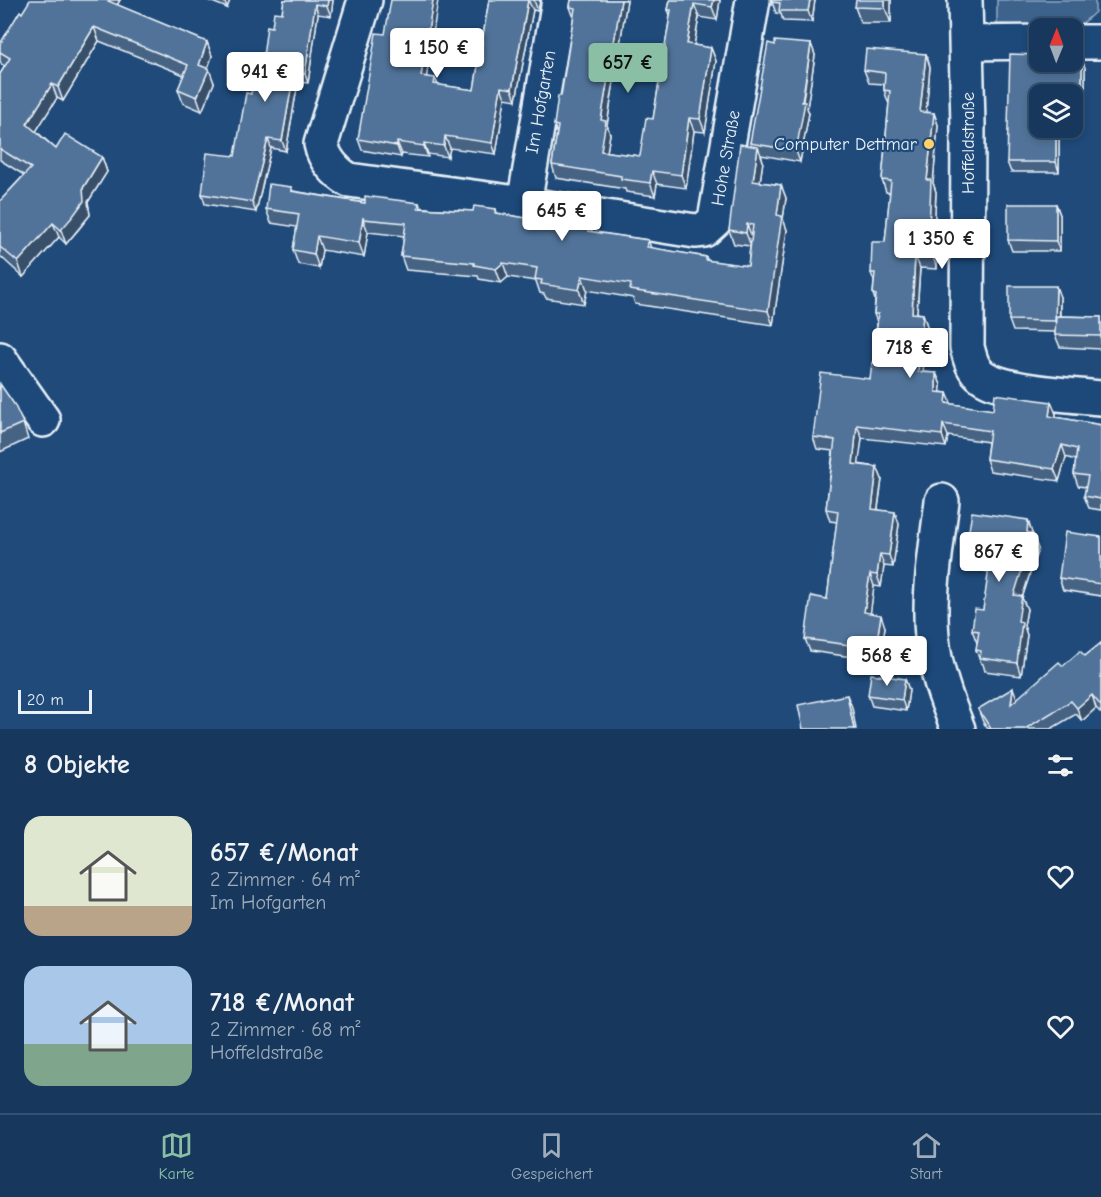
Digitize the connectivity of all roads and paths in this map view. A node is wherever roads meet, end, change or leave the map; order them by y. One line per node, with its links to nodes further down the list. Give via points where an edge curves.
1 (364, 0): 9 (street, Hohe Straße, via 321,144 340,175 349,180)
2 (559, 0): 9 (street, Im Hofgarten)
3 (753, 0): 9 (street, Hohe Straße, via 711,226 695,231)
4 (965, 0): 8 (street, Hoffeldstraße)
5 (1029, 42): 8 (street)
6 (1083, 42): 7 (street)
7 (1101, 42)
8 (967, 43): 11 (street, Hoffeldstraße, via 967,348 972,365 981,376 996,383)
9 (524, 204)
10 (0, 359): 12 (street)
11 (1101, 398)
12 (43, 420)
13 (942, 501): 14 (street, via 933,575 935,657)
14 (958, 729)

